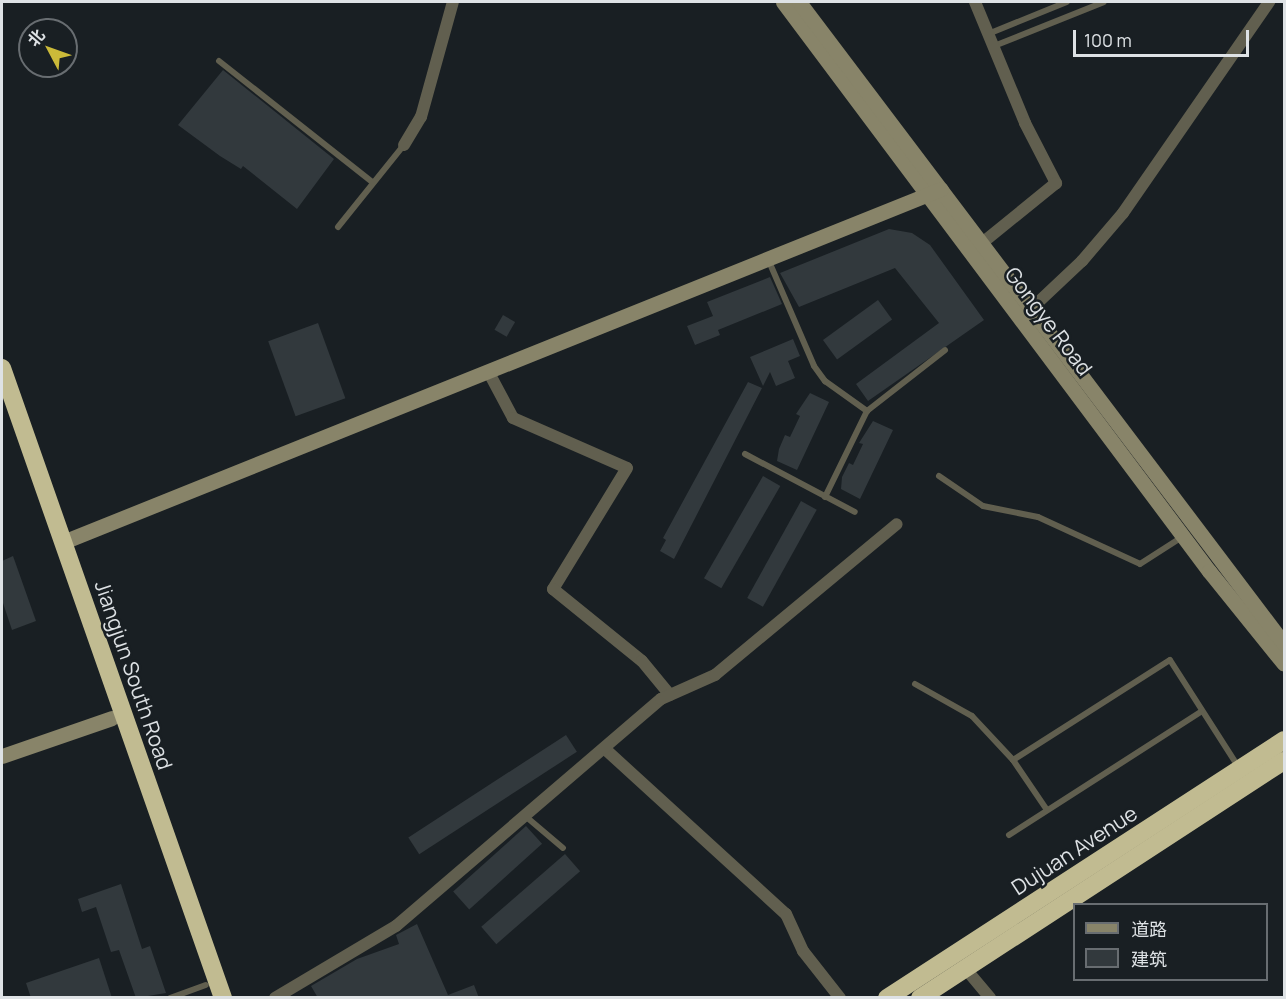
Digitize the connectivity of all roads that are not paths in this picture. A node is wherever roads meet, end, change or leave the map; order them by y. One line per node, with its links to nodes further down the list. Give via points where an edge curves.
1 (453, 2): 11 (street, via 421,117)
2 (783, 2): 13 (main road, Gongye Road)
3 (799, 2): 13 (main road, Gongye Road)
4 (975, 2): 8 (street)
5 (1067, 2): 8 (lane)
6 (1104, 2): 9 (lane)
7 (1269, 2): 17 (street, via 1123,213 1082,261)
8 (988, 34): 9 (street)
9 (994, 46): 15 (street, via 1056,183)
10 (219, 61): 12 (lane)
11 (404, 145): 12 (lane)
12 (372, 182): 14 (lane)
13 (934, 192): 15 (main road, Gongye Road); 16 (main road); 28 (main road, Gongye Road)
14 (338, 227)
15 (981, 244): 17 (main road, Gongye Road)
16 (768, 259): 20 (main road); 22 (lane, via 814,366 825,381)
17 (1030, 309): 30 (main road, Gongye Road)
18 (945, 350): 22 (lane)
19 (2, 368): 29 (highway, Jiangjun South Road)
20 (488, 371): 29 (main road); 33 (street, via 513,418 627,468 553,589 642,661)
21 (2, 405): 35 (highway, Jiangjun South Road)
22 (867, 411): 25 (lane)
23 (745, 454): 25 (lane)
24 (939, 476): 28 (lane, via 983,506 1038,517 1140,564)
25 (825, 497): 26 (lane)
26 (855, 513)
27 (897, 524): 33 (street, via 715,675)
28 (1183, 537): 31 (main road, Gongye Road)
29 (63, 542): 49 (highway, Jiangjun South Road)
30 (1284, 644)
31 (1284, 664)
32 (915, 684): 39 (lane, via 972,716)
33 (670, 695): 37 (street)
34 (1202, 711): 39 (lane, via 1170,660); 41 (lane); 42 (lane)
35 (112, 718): 38 (main road); 47 (highway, Jiangjun South Road)
36 (1284, 740): 41 (highway, Dujuan Avenue)
37 (605, 749): 43 (street); 51 (street, via 786,914 803,951)
38 (2, 756)
39 (1013, 760): 42 (lane)
40 (1284, 761): 46 (highway, Dujuan Avenue)
41 (1240, 769): 52 (highway, Dujuan Avenue)
42 (1047, 810): 44 (lane)
43 (524, 814): 45 (lane); 50 (street, via 396,926)
44 (1009, 835)
45 (563, 849)
46 (965, 968): 53 (highway, Dujuan Avenue); 54 (street)
47 (208, 991): 48 (lane)
48 (171, 998)
49 (224, 998)
50 (275, 998)
51 (840, 998)
52 (887, 998)
53 (920, 998)
54 (990, 998)

